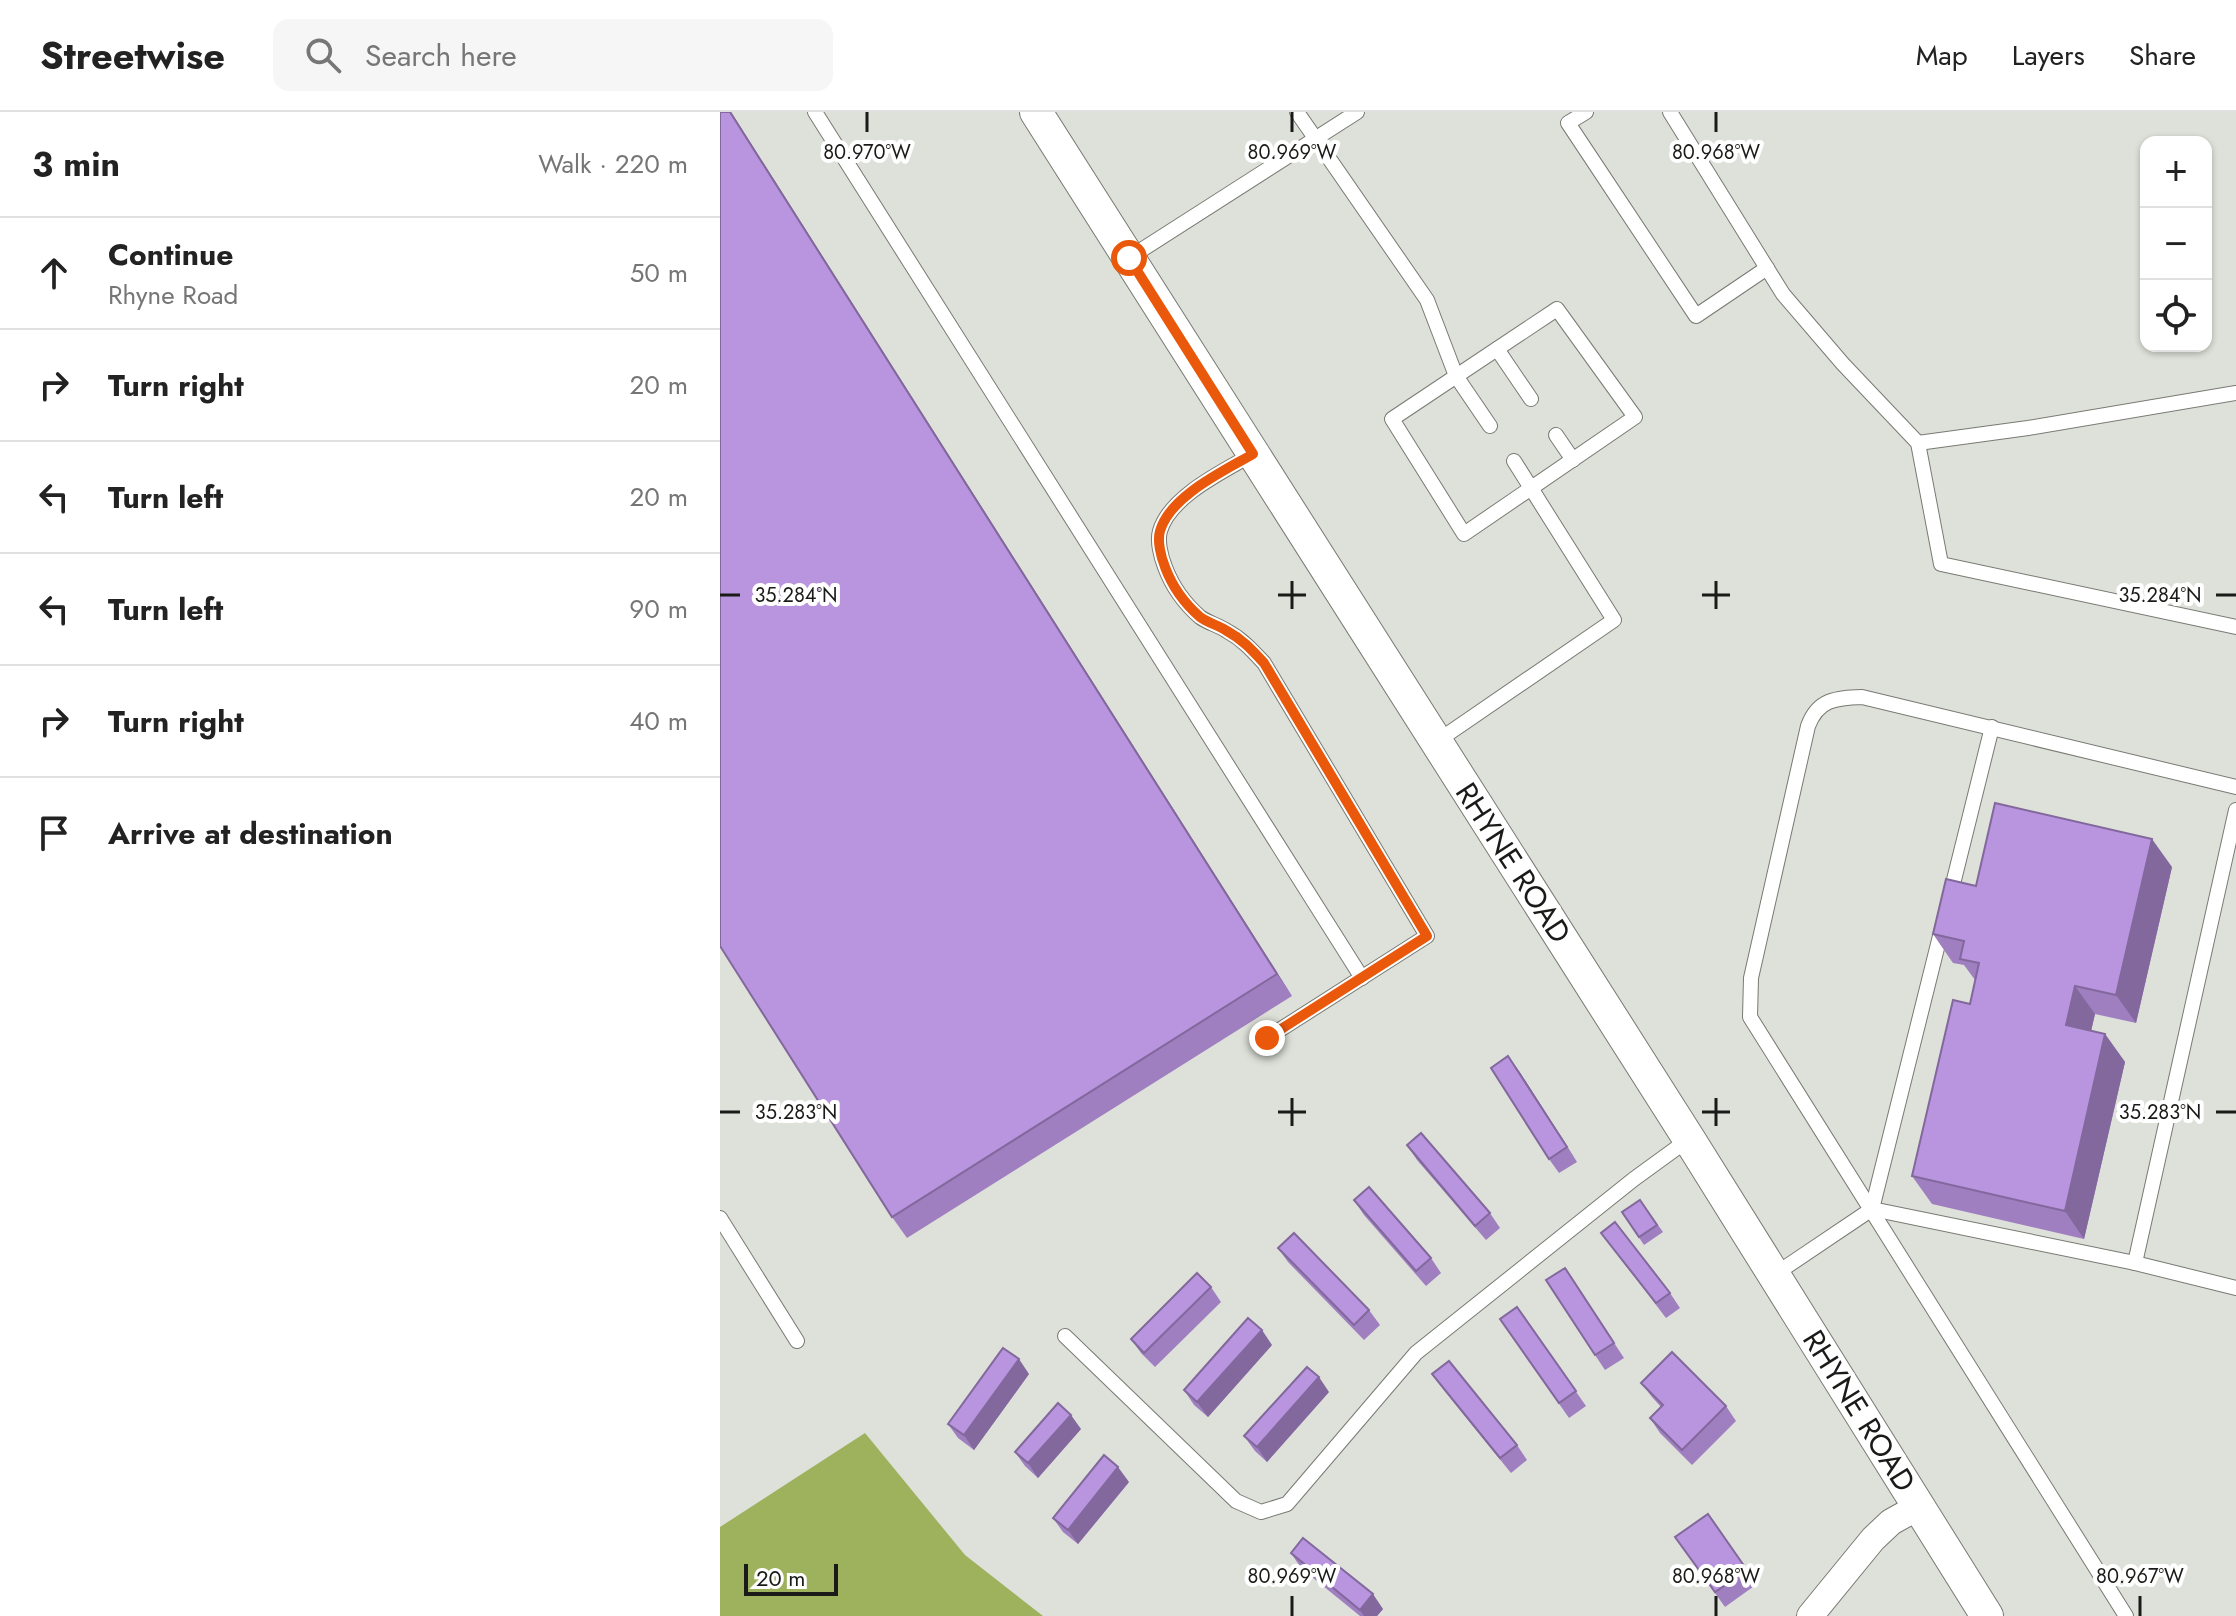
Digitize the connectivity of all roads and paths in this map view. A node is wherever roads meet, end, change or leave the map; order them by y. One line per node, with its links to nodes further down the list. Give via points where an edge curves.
1 (815, 112): 26 (lane)
2 (1036, 112): 8 (street, RHYNE ROAD)
3 (1297, 112): 7 (lane)
4 (1357, 112): 7 (lane)
5 (1586, 112): 9 (lane, via 1568,123 1696,316)
6 (1670, 112): 9 (lane)
7 (1314, 139): 8 (lane); 11 (lane, via 1427,300)
8 (1129, 258): 17 (street, RHYNE ROAD)
9 (1767, 268): 16 (lane, via 1843,364)
10 (1497, 349): 11 (lane); 13 (lane); 18 (lane, via 1557,309 1635,417)
11 (1456, 376): 14 (lane); 20 (lane, via 1392,419 1464,534)
12 (2236, 393): 16 (lane)
13 (1531, 399)
14 (1490, 426)
15 (1556, 435): 18 (lane)
16 (1918, 443): 21 (lane, via 1941,564)
17 (1253, 454): 23 (street, RHYNE ROAD); 26 (lane, via 1188,494 1169,515 1160,531 1163,564 1190,608 1248,645 1264,663 1427,936)
18 (1573, 460): 20 (lane)
19 (1514, 461): 20 (lane)
20 (1533, 487): 23 (lane, via 1614,620)
21 (2236, 627)
22 (1992, 727): 24 (lane); 29 (lane); 29 (lane, via 1862,697 1834,698 1813,713 1808,726 1751,978 1750,1017)
23 (1436, 742): 28 (street, RHYNE ROAD)
24 (2236, 787)
25 (2236, 810): 31 (lane)
26 (1362, 978): 27 (lane)
27 (1267, 1038)
28 (1689, 1139): 32 (street, RHYNE ROAD); 34 (lane, via 1416,1353 1287,1504 1261,1512 1236,1501)
29 (1872, 1209): 31 (lane); 32 (lane); 39 (lane)
30 (720, 1218): 35 (lane)
31 (2135, 1263): 33 (lane)
32 (1774, 1275): 36 (street, RHYNE ROAD)
33 (2236, 1288)
34 (1065, 1336)
35 (797, 1341)
36 (1918, 1507): 37 (street, via 1873,1539); 38 (street, RHYNE ROAD)
37 (1810, 1616)
38 (1987, 1616)
39 (2126, 1616)

